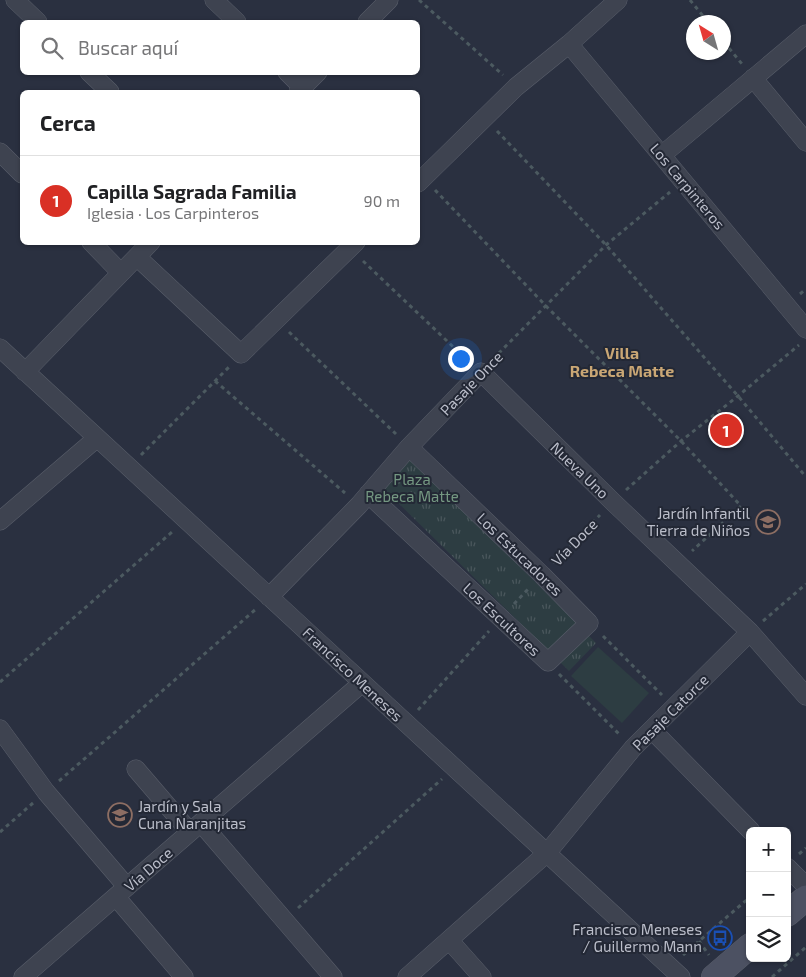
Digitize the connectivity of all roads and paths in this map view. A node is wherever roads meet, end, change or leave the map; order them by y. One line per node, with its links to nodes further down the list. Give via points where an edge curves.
1 (4, 0): 8 (street)
2 (15, 0): 10 (street)
3 (214, 0): 11 (street)
4 (389, 0): 12 (street)
5 (419, 0): 20 (path)
6 (618, 0): 14 (street)
7 (690, 0): 9 (path)
8 (0, 4)
9 (702, 15)
10 (36, 20)
11 (235, 20)
12 (369, 20)
13 (806, 34): 19 (street)
14 (569, 44): 20 (street); 26 (street, Los Carpinteros)
15 (731, 51): 19 (path)
16 (93, 75): 21 (street)
17 (289, 75): 22 (street)
18 (315, 75): 22 (street)
19 (753, 78): 24 (street); 26 (street)
20 (516, 87): 23 (street)
21 (108, 90)
22 (300, 90)
23 (484, 118): 28 (street); 33 (path)
24 (806, 142)
25 (0, 152): 27 (street)
26 (662, 155): 29 (street, Los Carpinteros)
27 (20, 172)
28 (420, 180): 36 (path)
29 (684, 182): 33 (path, Pasaje Once); 38 (street, Los Carpinteros)
30 (94, 245): 35 (street)
31 (148, 245): 34 (street)
32 (353, 245): 37 (street); 43 (path)
33 (606, 245): 36 (path, Pasaje Once); 45 (path)
34 (137, 257): 35 (street); 41 (street)
35 (121, 273): 42 (street)
36 (546, 306): 43 (path, Pasaje Once); 47 (path)
37 (276, 320): 41 (street); 48 (path)
38 (806, 329)
39 (806, 340): 45 (path, Vía Doce)
40 (0, 348): 42 (street, Francisco Meneses)
41 (241, 354): 44 (path)
42 (25, 372): 46 (street, Francisco Meneses)
43 (480, 372): 48 (street, Pasaje Once); 52 (street, Nueva Uno)
44 (215, 381): 49 (path); 51 (path)
45 (738, 396): 47 (path, Vía Doce); 50 (path)
46 (96, 438): 49 (street, Francisco Meneses); 54 (street)
47 (681, 441): 52 (path, Vía Doce); 55 (path, via 741,506)
48 (409, 447): 51 (street, Pasaje Once); 56 (street, Los Estucadores)
49 (129, 468): 53 (street, Francisco Meneses)
50 (806, 477)
51 (363, 500): 58 (street, Pasaje Once); 59 (street, Los Escultores)
52 (613, 502): 55 (street, Nueva Uno); 56 (path, Vía Doce)
53 (185, 520): 58 (street, Francisco Meneses); 63 (path)
54 (0, 521)
55 (678, 564): 61 (street, Nueva Uno)
56 (542, 575): 59 (path, Vía Doce); 60 (street, Los Estucadores)
57 (806, 584): 61 (path)
58 (269, 597): 64 (street, Francisco Meneses); 73 (path)
59 (501, 618): 62 (street, Los Escultores); 67 (path, Vía Doce)
60 (589, 623): 62 (street); 66 (path)
61 (750, 632): 65 (street, Nueva Uno); 66 (street, Pasaje Catorce)
62 (548, 662): 70 (path, Los Escultores)
63 (0, 682)
64 (362, 683): 67 (street, Francisco Meneses); 75 (street, Vía Doce)
65 (806, 696)
66 (675, 708): 69 (street, Pasaje Catorce)
67 (406, 723): 71 (street, Francisco Meneses)
68 (0, 729): 73 (street)
69 (652, 730): 70 (street, Pasaje Catorce); 74 (street)
70 (633, 748): 77 (street, Pasaje Catorce)
71 (454, 768): 77 (street, Francisco Meneses); 84 (path)
72 (136, 769): 75 (street)
73 (46, 792): 76 (path); 80 (street)
74 (747, 827)
75 (196, 828): 80 (street, Vía Doce); 84 (street)
76 (0, 832)
77 (547, 853): 85 (street, Pasaje Catorce); 88 (street, Francisco Meneses)
78 (791, 871): 79 (street)
79 (806, 886)
80 (121, 892): 89 (street, Vía Doce); 90 (street)
81 (806, 898): 83 (main road)
82 (746, 901): 88 (path)
83 (791, 911)
84 (284, 920): 91 (street)
85 (449, 940): 92 (street, Pasaje Catorce); 93 (street)
86 (806, 947): 95 (path)
87 (746, 949): 94 (main road)
88 (675, 972)
89 (23, 977)
90 (184, 977)
91 (332, 977)
92 (407, 977)
93 (482, 977)
94 (714, 977)
95 (772, 977)

